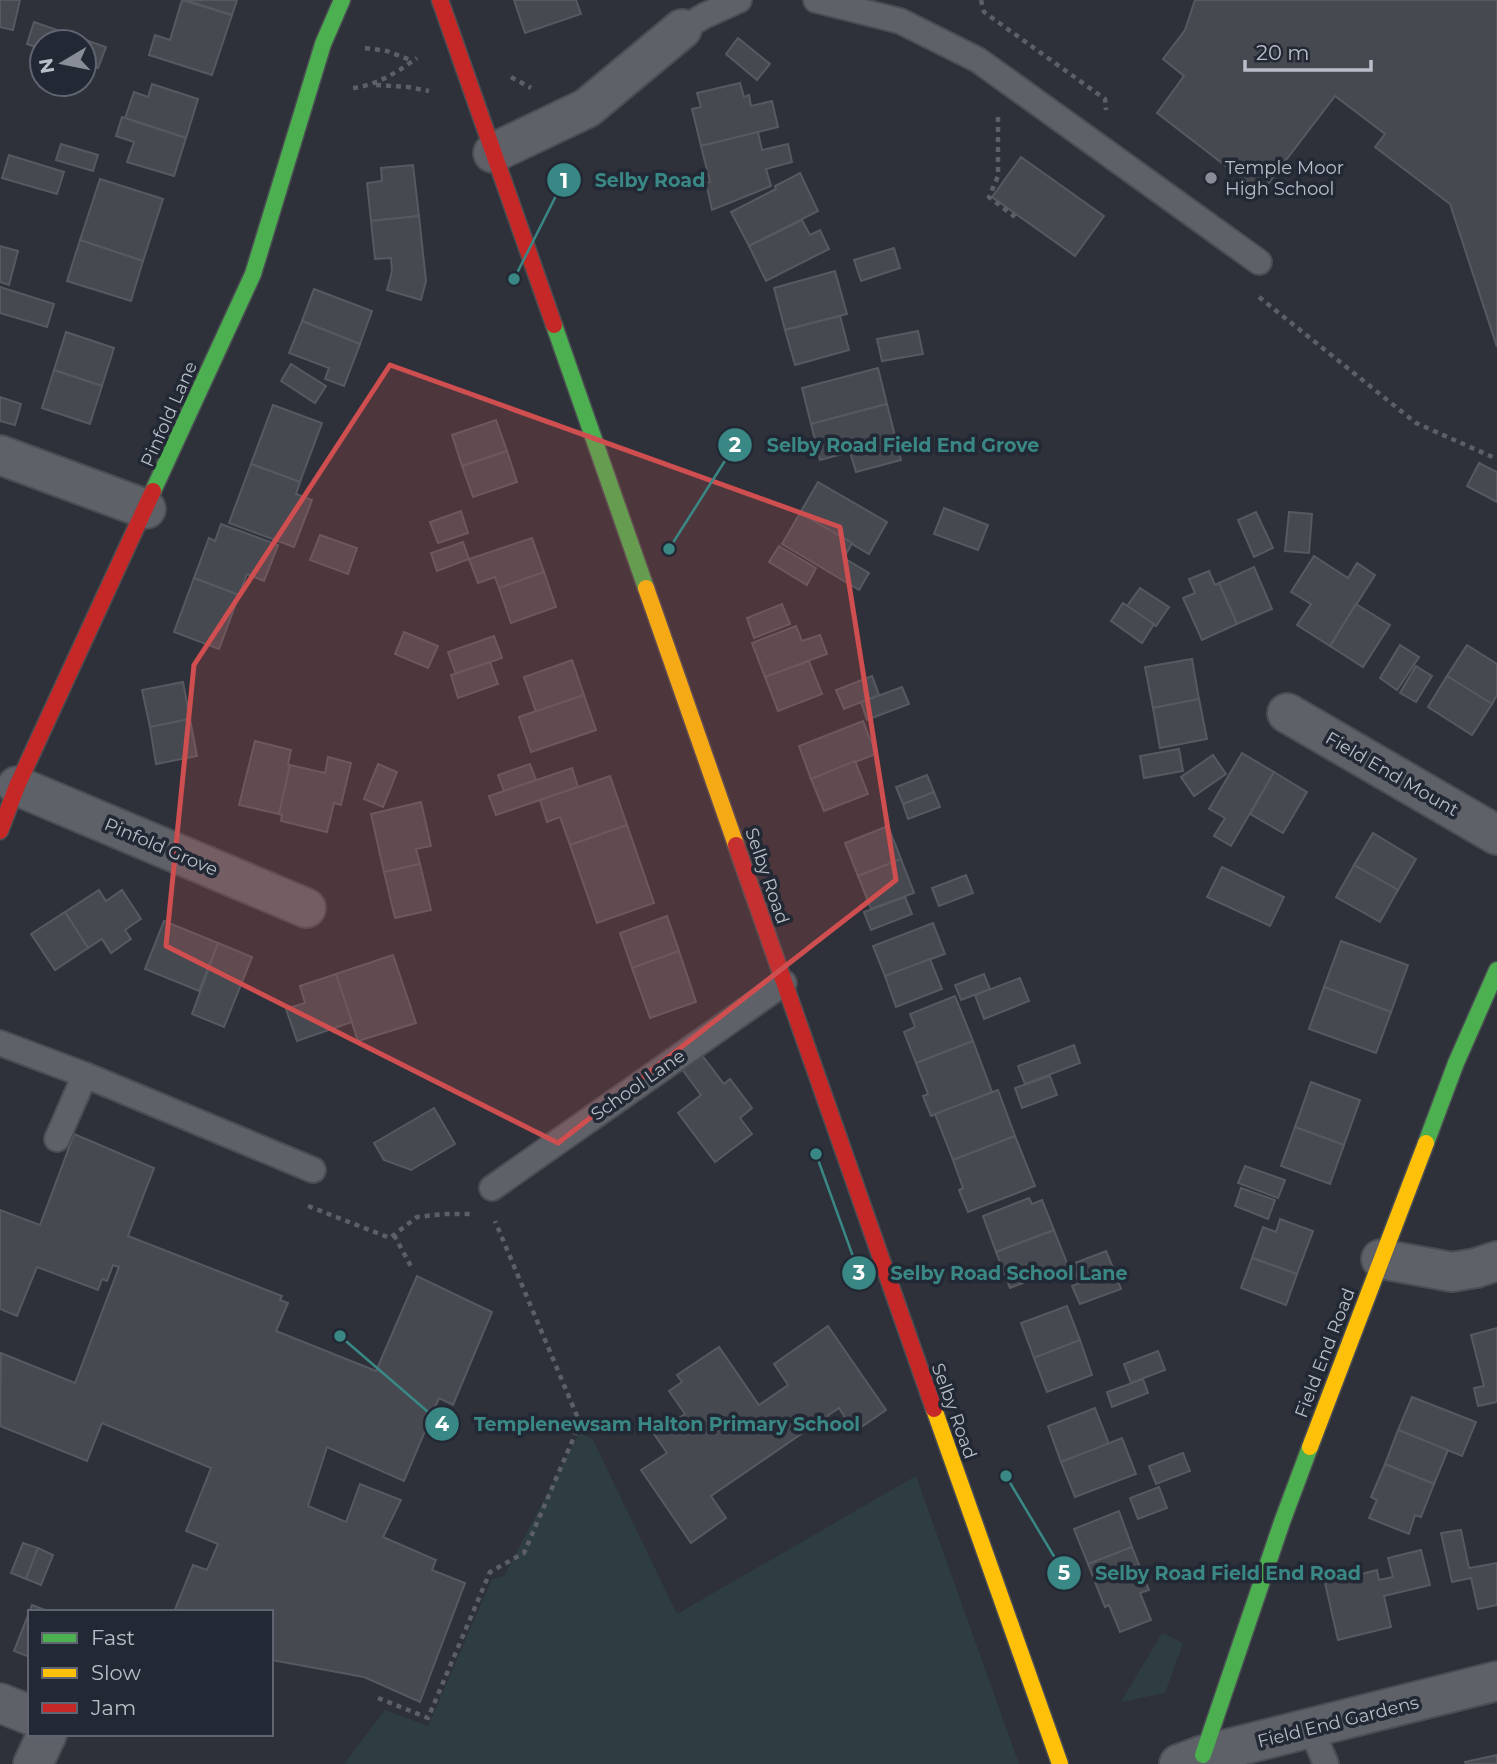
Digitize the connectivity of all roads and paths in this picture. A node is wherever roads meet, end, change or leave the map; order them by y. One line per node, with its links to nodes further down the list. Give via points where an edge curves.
1 (342, 0): 22 (main road, Pinfold Lane, via 323,44 253,274)
2 (440, 0): 16 (main road, Selby Road)
3 (739, 0): 5 (lane)
4 (826, 1): 10 (lane, via 900,21)
5 (682, 29): 16 (street, via 587,108)
6 (358, 48): 8 (path, via 387,51)
7 (426, 52): 8 (path)
8 (413, 61): 9 (path); 12 (path)
9 (423, 65)
10 (992, 69): 17 (path, via 1000,149 998,176 989,197); 18 (lane)
11 (503, 72): 14 (path, via 529,88)
12 (371, 85): 13 (path); 15 (path, via 408,87)
13 (348, 88)
14 (542, 89)
15 (435, 95)
16 (493, 153): 29 (main road, Selby Road)
17 (1015, 217)
18 (1259, 262)
19 (1252, 291): 21 (path, via 1416,423)
20 (0, 455): 22 (street)
21 (1497, 458)
22 (146, 509): 24 (main road, Pinfold Lane)
23 (1287, 713): 26 (street, Field End Mount)
24 (17, 786): 25 (main road, Pinfold Lane); 27 (street, Pinfold Grove)
25 (0, 831)
26 (1497, 835)
27 (306, 908)
28 (1497, 970): 37 (main road, Field End Road)
29 (784, 983): 34 (lane, School Lane); 48 (main road, Selby Road)
30 (0, 1043): 31 (lane)
31 (85, 1075): 32 (lane); 33 (lane)
32 (57, 1139)
33 (313, 1170)
34 (488, 1196): 36 (path, via 478,1214 417,1217); 41 (path, via 580,1423 524,1553 490,1572 428,1718)
35 (301, 1203): 36 (path, via 390,1238)
36 (394, 1235): 39 (path)
37 (1381, 1259): 38 (street, via 1452,1272); 46 (main road, Field End Road)
38 (1497, 1261)
39 (413, 1270)
40 (1497, 1681): 44 (street, Field End Gardens)
41 (378, 1698)
42 (0, 1703): 43 (street)
43 (28, 1714)
44 (1311, 1728): 46 (street, Field End Gardens); 49 (lane)
45 (46, 1736): 47 (street)
46 (1191, 1760)
47 (33, 1764)
48 (1060, 1764)
49 (1326, 1764)

